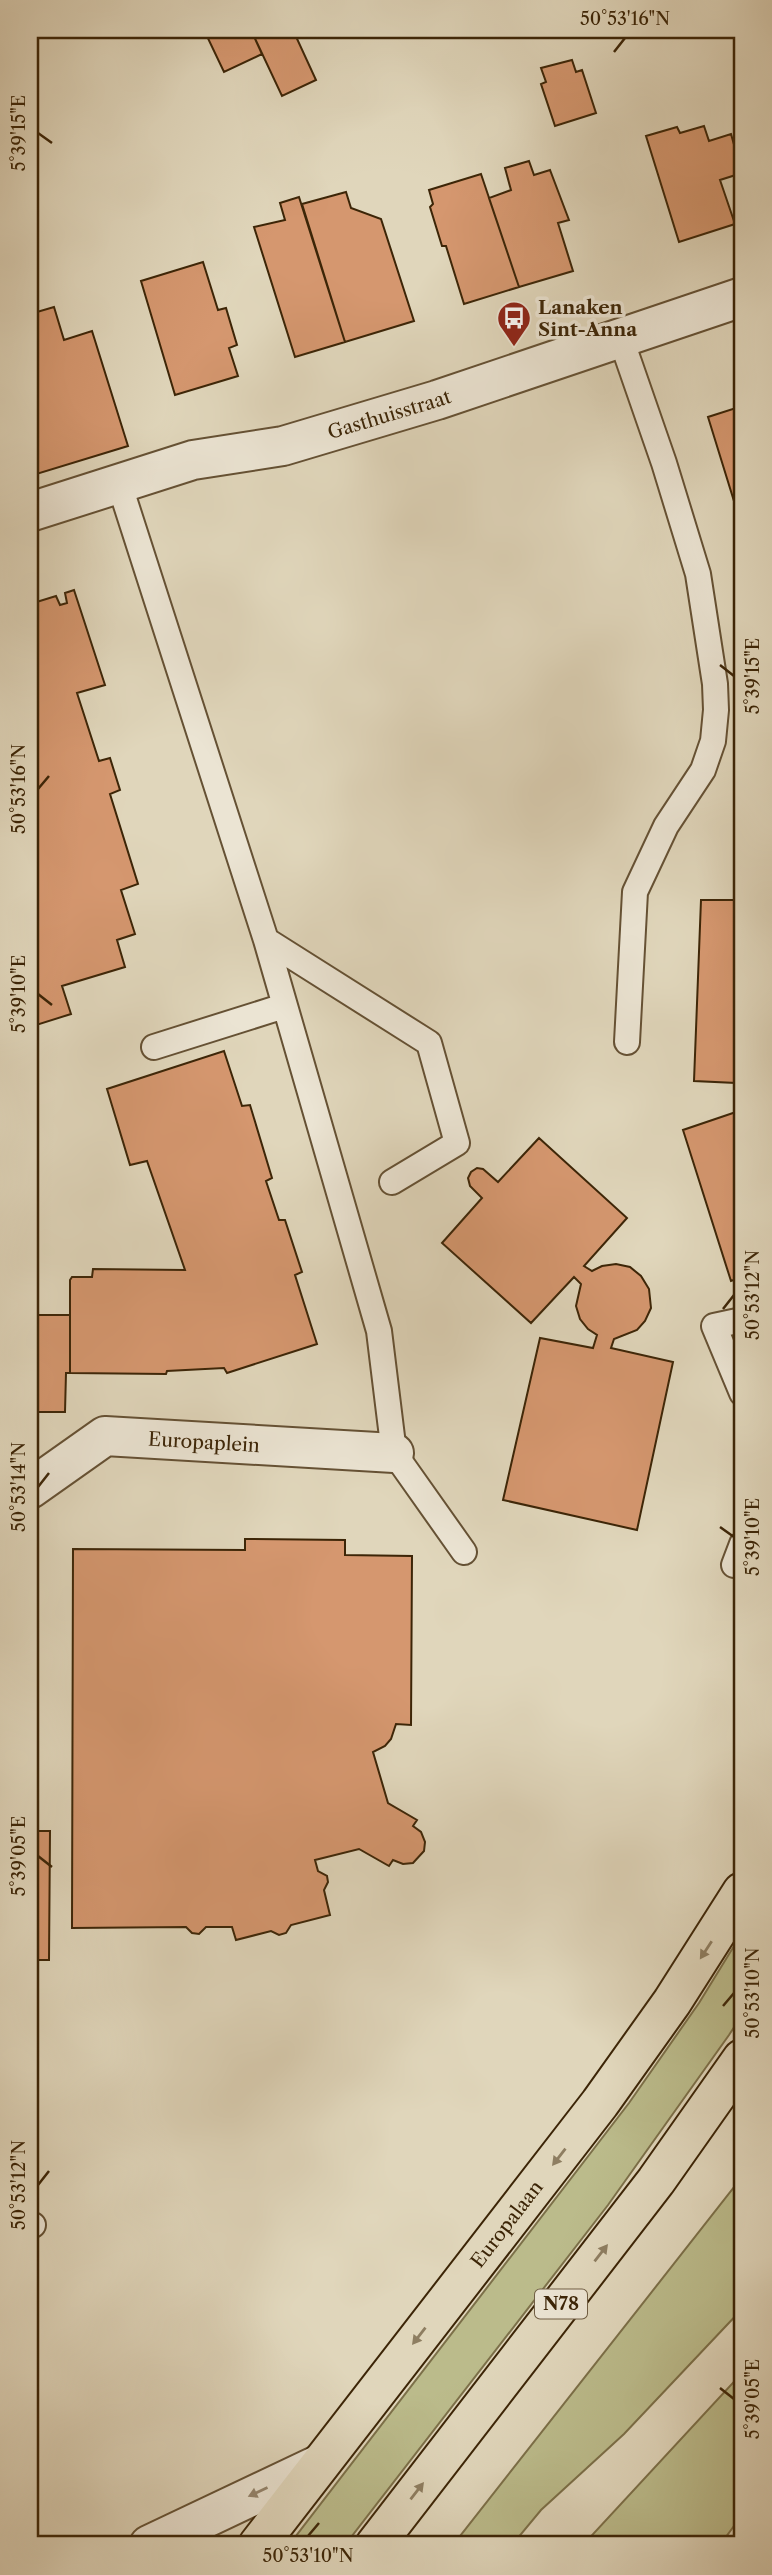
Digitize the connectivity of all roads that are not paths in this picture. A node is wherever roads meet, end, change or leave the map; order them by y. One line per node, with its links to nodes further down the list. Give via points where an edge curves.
1 (742, 297): 2 (street, Gasthuisstraat)
2 (621, 340): 3 (street, Gasthuisstraat, via 283,446 193,460); 7 (lane, via 698,574 716,710 713,741 703,770 666,826 635,892)
3 (119, 483): 4 (street, Gasthuisstraat); 5 (lane)
4 (30, 512)
5 (266, 940): 6 (lane); 9 (lane, via 429,1042 457,1143)
6 (284, 1006): 8 (lane); 12 (lane, via 379,1331)
7 (627, 1042)
8 (154, 1047)
9 (392, 1182)
10 (742, 1320): 11 (lane, via 714,1326)
11 (742, 1393)
12 (394, 1453): 13 (street, Europaplein, via 105,1436); 14 (lane)
13 (30, 1489)
14 (464, 1552)
15 (742, 1892): 17 (main road, Europalaan, one-way to 17, via 600,2103)
16 (742, 2059): 20 (main road, N78, one-way to 16, via 656,2181)
17 (320, 2464): 18 (street, one-way to 18); 19 (main road, Europalaan)
18 (149, 2545)
19 (258, 2545)
20 (375, 2545)

